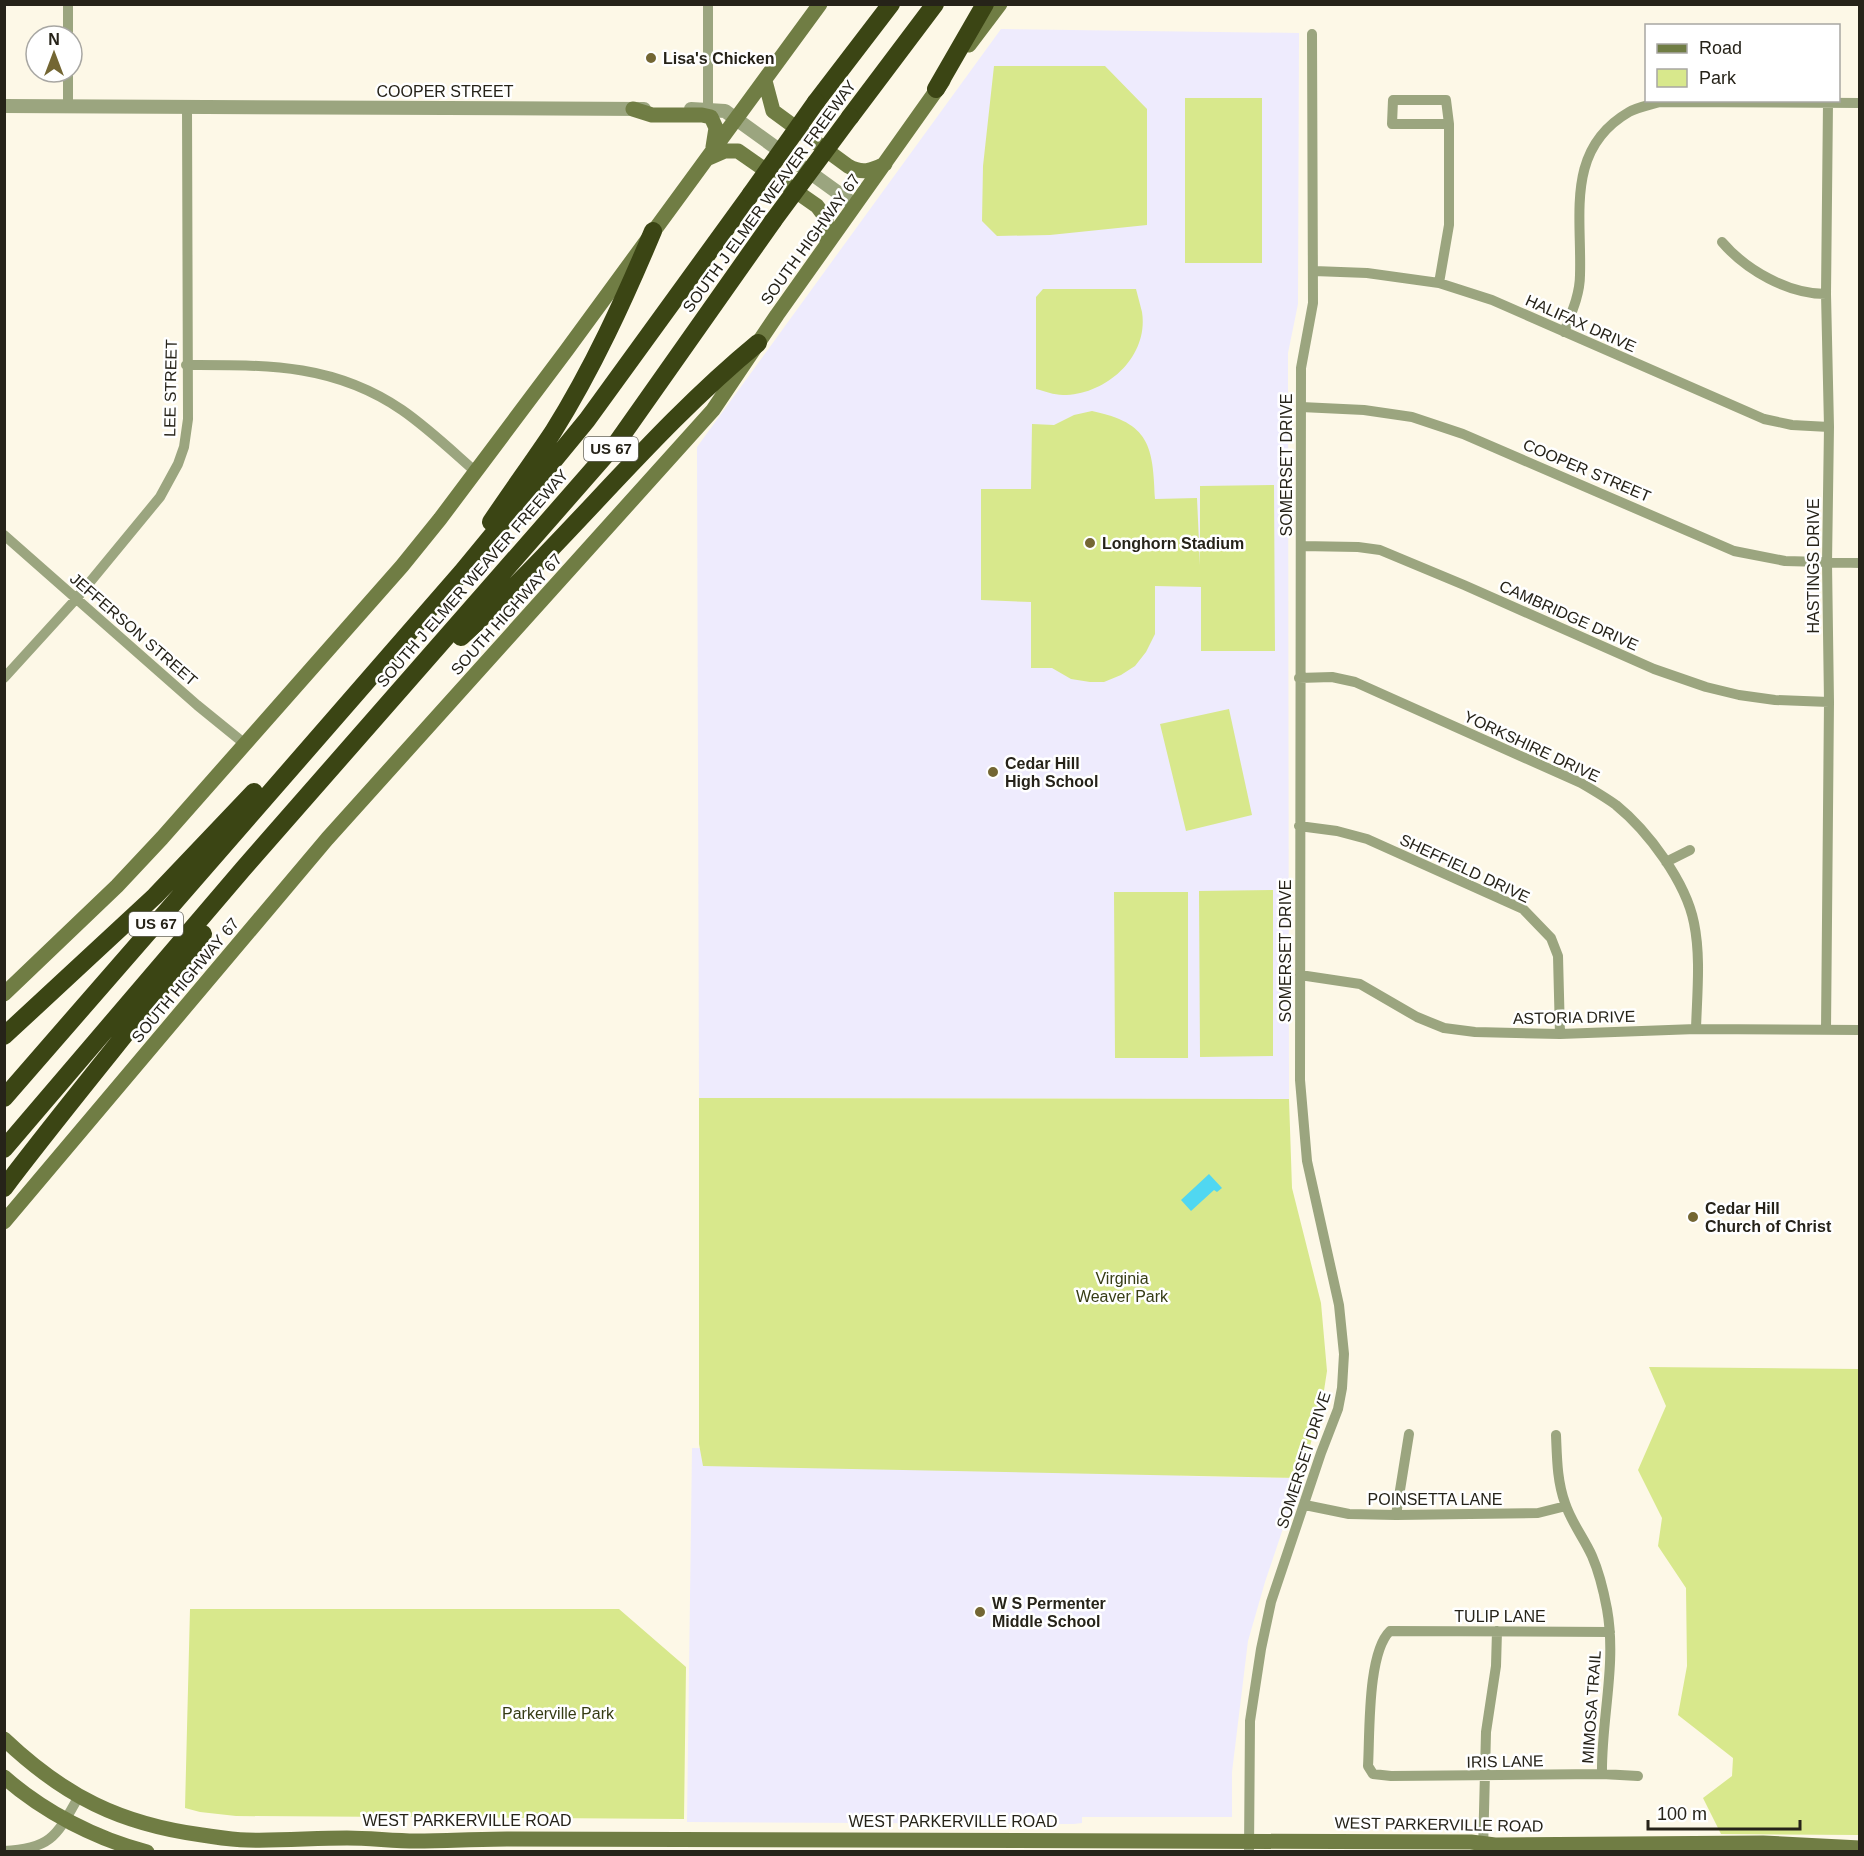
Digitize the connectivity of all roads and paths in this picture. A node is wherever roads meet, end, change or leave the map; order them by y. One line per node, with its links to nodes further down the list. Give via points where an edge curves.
1 (69, 4): 8 (street)
2 (708, 4): 18 (street)
3 (820, 4): 10 (main road)
4 (891, 4): 41 (highway, SOUTH J ELMER WEAVER FREEWAY / US 67, bridge, via 587,420)
5 (934, 4): 43 (highway, SOUTH J ELMER WEAVER FREEWAY / US 67, bridge, via 773,221 618,441)
6 (985, 4): 12 (highway)
7 (1000, 4): 12 (main road, SOUTH HIGHWAY 67)
8 (68, 24)
9 (1312, 34): 28 (street, SOMERSET DRIVE)
10 (765, 81): 20 (main road); 23 (main road, via 773,111 848,166 864,172)
11 (68, 84): 16 (street)
12 (936, 89): 23 (main road, SOUTH HIGHWAY 67)
13 (1828, 103): 14 (street); 30 (street, HASTINGS DRIVE); 31 (street, via 1660,102 1630,112 1606,131 1590,152 1581,180 1580,276 1577,298)
14 (1860, 103)
15 (4, 105): 16 (street, COOPER STREET)
16 (68, 106): 17 (street, COOPER STREET)
17 (186, 108): 19 (street, COOPER STREET); 33 (street, LEE STREET)
18 (708, 108): 19 (street, COOPER STREET); 20 (street, COOPER STREET)
19 (633, 109): 22 (main road, via 652,115 711,117 716,135)
20 (737, 118): 22 (main road); 24 (street, COOPER STREET)
21 (1449, 124): 21 (street, via 1392,124 1392,100 1446,100); 29 (street, via 1449,225)
22 (709, 158): 25 (main road); 27 (main road, via 724,151 738,151 817,206 826,218)
23 (885, 164): 24 (main road, SOUTH HIGHWAY 67)
24 (855, 205): 27 (main road, SOUTH HIGHWAY 67)
25 (653, 231): 36 (main road); 41 (highway, via 616,317 553,431)
26 (1722, 242): 30 (street, via 1742,261 1790,289)
27 (827, 244): 32 (main road, SOUTH HIGHWAY 67)
28 (1314, 271): 29 (street, HALIFAX DRIVE); 34 (street, SOMERSET DRIVE, via 1313,303 1300,368)
29 (1439, 283): 31 (street, HALIFAX DRIVE, via 1492,300)
30 (1826, 294): 35 (street, HASTINGS DRIVE)
31 (1564, 332): 35 (street, HALIFAX DRIVE, via 1764,419 1792,426)
32 (758, 343): 43 (highway, via 726,369 462,636); 63 (main road, SOUTH HIGHWAY 67, via 713,410 327,839)
33 (186, 365): 36 (street, via 277,366 343,381 404,411); 42 (street, LEE STREET, via 188,419 178,464 160,497)
34 (1300, 407): 38 (street, SOMERSET DRIVE); 39 (street, COOPER STREET, via 1412,417 1463,434 1734,551 1785,561)
35 (1829, 427): 39 (street, HASTINGS DRIVE)
36 (476, 472): 47 (main road, via 402,566)
37 (4, 535): 42 (street, JEFFERSON STREET)
38 (1300, 546): 45 (street, SOMERSET DRIVE); 46 (street, CAMBRIDGE DRIVE, via 1380,550 1654,669 1706,687 1775,700)
39 (1827, 563): 40 (street, COOPER STREET); 46 (street, HASTINGS DRIVE)
40 (1860, 563)
41 (462, 572): 48 (highway, SOUTH J ELMER WEAVER FREEWAY / US 67)
42 (76, 599): 44 (street, LEE STREET); 47 (street, JEFFERSON STREET)
43 (427, 659): 52 (highway, SOUTH J ELMER WEAVER FREEWAY / US 67)
44 (4, 678)
45 (1299, 678): 49 (street, SOMERSET DRIVE); 51 (street, YORKSHIRE DRIVE, via 1332,677 1355,682 1581,783 1616,805 1638,825)
46 (1829, 702): 56 (street, HASTINGS DRIVE)
47 (245, 744): 54 (main road, via 117,886)
48 (307, 749): 59 (highway, via 270,775 155,896); 60 (highway, SOUTH J ELMER WEAVER FREEWAY / US 67)
49 (1299, 826): 53 (street, SOMERSET DRIVE); 58 (street, SHEFFIELD DRIVE, via 1366,839 1523,909 1551,938 1558,956)
50 (1690, 850): 51 (street)
51 (1666, 862): 55 (street, YORKSHIRE DRIVE, via 1694,921)
52 (243, 869): 61 (highway, SOUTH J ELMER WEAVER FREEWAY / US 67); 62 (highway, via 230,898 156,997)
53 (1300, 975): 58 (street, ASTORIA DRIVE, via 1360,984 1444,1028); 66 (street, SOMERSET DRIVE, via 1300,1080 1307,1161 1339,1305 1344,1354 1338,1409)
54 (4, 994)
55 (1696, 1029): 56 (street, ASTORIA DRIVE); 58 (street, ASTORIA DRIVE)
56 (1827, 1030): 57 (street, ASTORIA DRIVE)
57 (1860, 1030)
58 (1560, 1034)
59 (4, 1036)
60 (4, 1098)
61 (4, 1149)
62 (4, 1188)
63 (4, 1222)
64 (1409, 1434): 68 (street)
65 (1556, 1435): 67 (street, MIMOSA TRAIL, via 1559,1484)
66 (1305, 1505): 68 (street, POINSETTA LANE, via 1349,1514); 85 (street, SOMERSET DRIVE, via 1271,1602 1254,1691 1250,1720)
67 (1566, 1506): 68 (street, POINSETTA LANE, via 1538,1513); 70 (street, MIMOSA TRAIL, via 1593,1558)
68 (1396, 1515)
69 (1497, 1631): 70 (street, TULIP LANE); 72 (street, TULIP LANE, via 1390,1631 1384,1637 1370,1708 1368,1766); 74 (street)
70 (1610, 1632): 73 (street, MIMOSA TRAIL)
71 (4, 1739): 77 (main road, WEST PARKERVILLE ROAD, via 24,1758)
72 (1373, 1774): 74 (street, IRIS LANE)
73 (1602, 1774): 74 (street, IRIS LANE); 75 (street, IRIS LANE)
74 (1484, 1776): 86 (street)
75 (1638, 1776)
76 (4, 1777): 78 (main road)
77 (79, 1796): 78 (street); 81 (main road, WEST PARKERVILLE ROAD, via 143,1824)
78 (66, 1819): 88 (street, via 59,1831 38,1847); 89 (main road, via 113,1841)
79 (721, 1845): 80 (main road, WEST PARKERVILLE ROAD); 82 (main road, WEST PARKERVILLE ROAD)
80 (782, 1845): 83 (main road, WEST PARKERVILLE ROAD)
81 (245, 1846): 82 (main road, WEST PARKERVILLE ROAD, via 345,1838)
82 (401, 1846)
83 (947, 1846): 84 (main road, WEST PARKERVILLE ROAD)
84 (1015, 1846): 85 (main road, WEST PARKERVILLE ROAD)
85 (1249, 1846): 86 (main road, WEST PARKERVILLE ROAD)
86 (1483, 1847): 87 (main road, WEST PARKERVILLE ROAD, via 1763,1843)
87 (1860, 1848)
88 (4, 1851)
89 (147, 1851)

